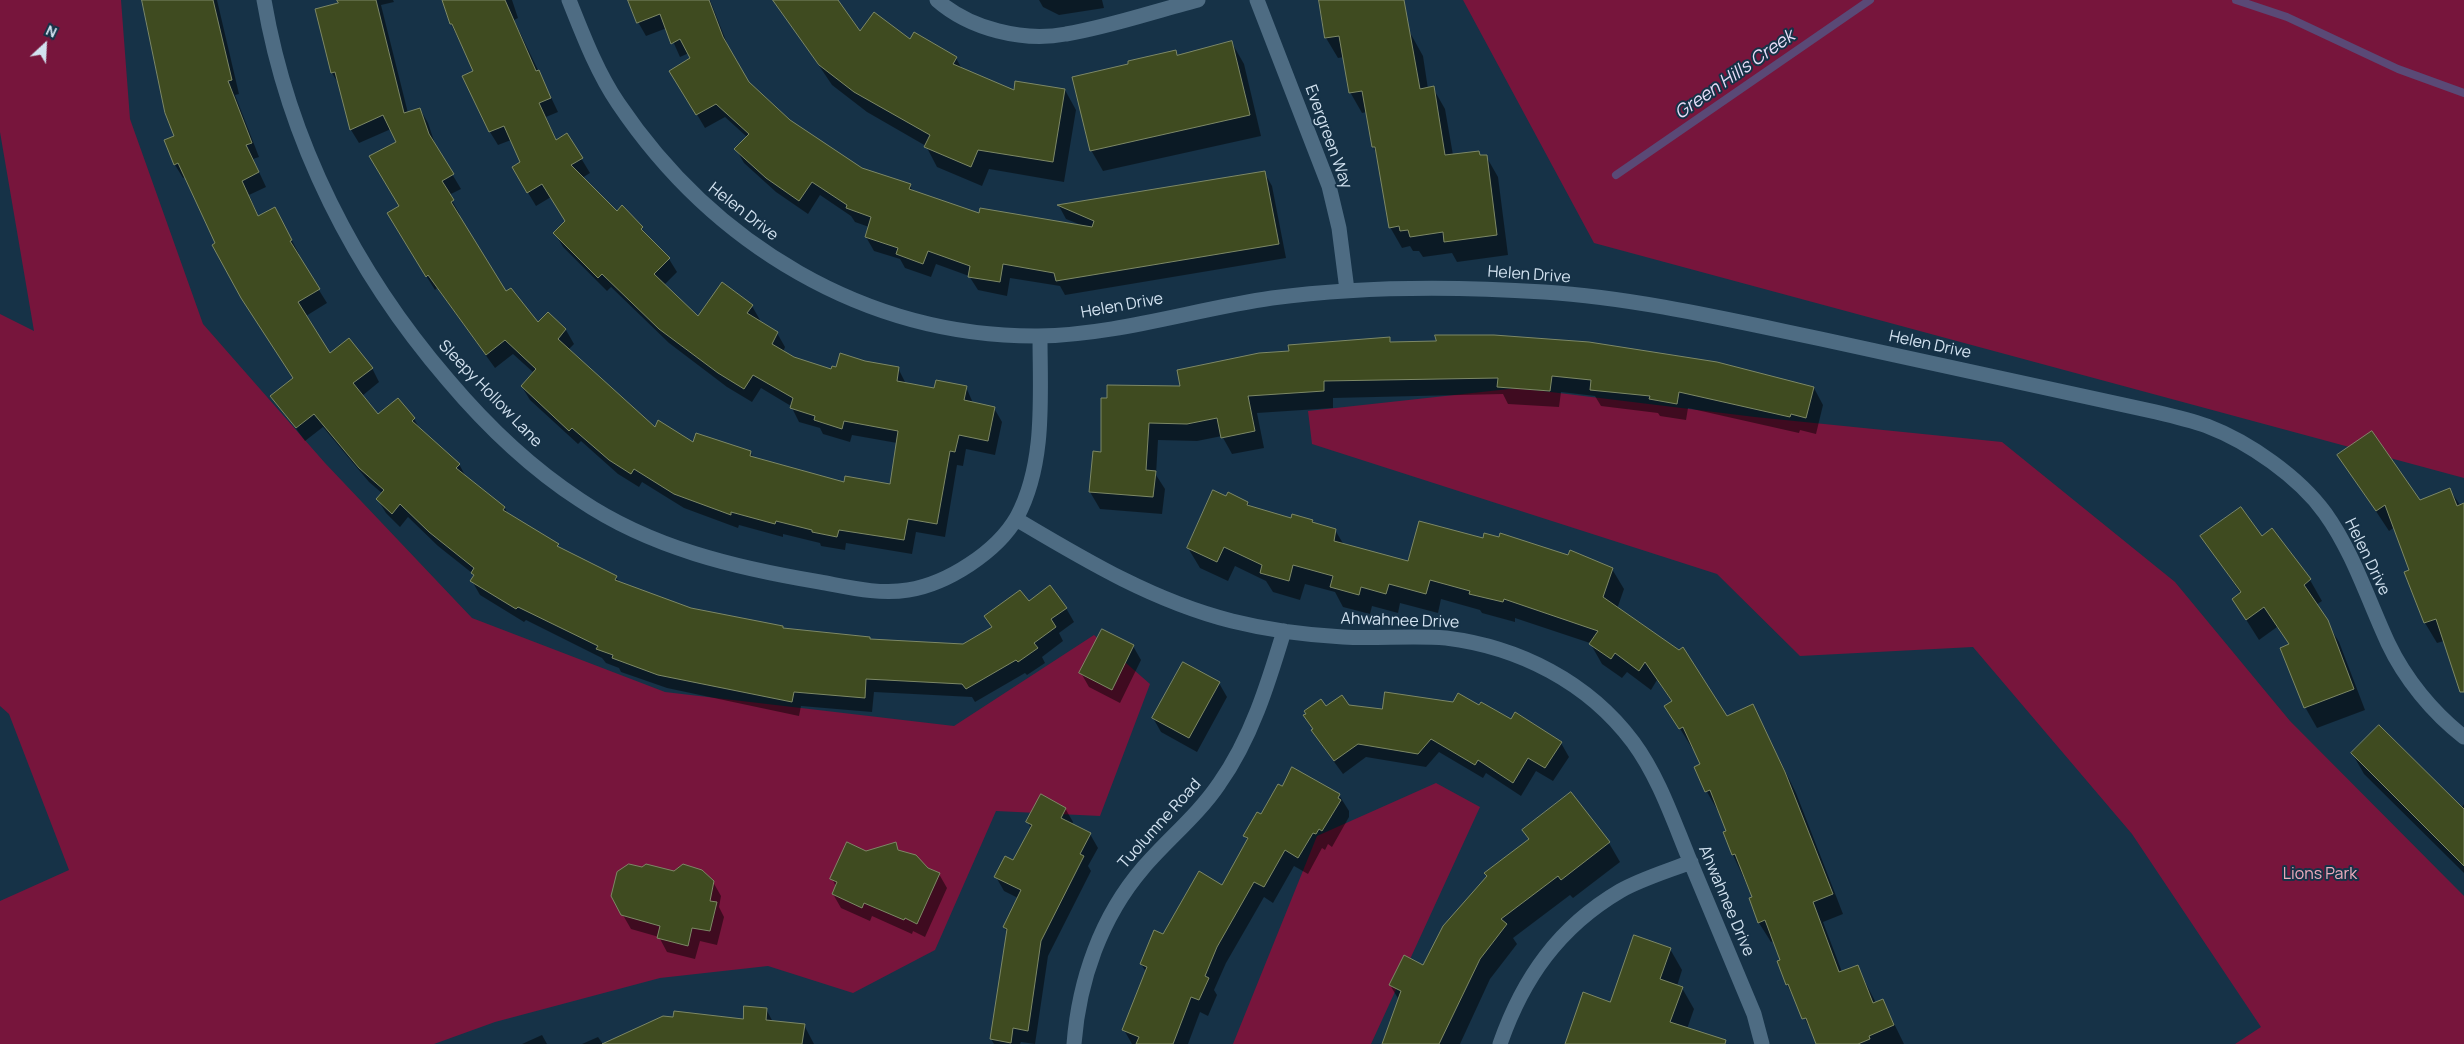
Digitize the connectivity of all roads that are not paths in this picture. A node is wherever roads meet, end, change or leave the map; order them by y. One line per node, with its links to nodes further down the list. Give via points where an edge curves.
1 (264, 0): 8 (street, Sleepy Hollow Lane, via 284,84 301,136 321,185 372,280 449,382 537,468 581,500 630,528 726,564 866,590 909,590 951,577 987,552)
2 (569, 0): 7 (street, Helen Drive, via 616,101 652,150 693,195 741,236 790,269 850,299 911,319 976,332)
3 (937, 0): 4 (street, via 979,26 1019,35 1064,35)
4 (1198, 0)
5 (1257, 0): 6 (street, Evergreen Way, via 1329,186 1339,228)
6 (1347, 290): 7 (street, Helen Drive, via 1201,310 1115,328); 10 (street, Helen Drive, via 1483,289 1549,292 1625,302 1780,331 2156,412 2207,426 2251,447 2292,478 2325,512 2349,553 2389,645 2416,690)
7 (1040, 336): 8 (street, via 1038,450 1030,485)
8 (1016, 519): 9 (street, Ahwahnee Drive, via 1134,586 1233,622)
9 (1284, 631): 11 (street, Ahwahnee Drive, via 1343,637 1444,638 1485,644 1526,658 1565,678 1604,709 1632,742 1656,778); 12 (street, Tuolumne Road, via 1260,707 1220,783 1120,896 1084,977)
10 (2464, 737)
11 (1691, 862): 13 (street, via 1622,890 1585,915 1550,949 1527,982); 14 (street, Ahwahnee Drive, via 1754,1014)
12 (1074, 1044)
13 (1500, 1044)
14 (1762, 1044)

